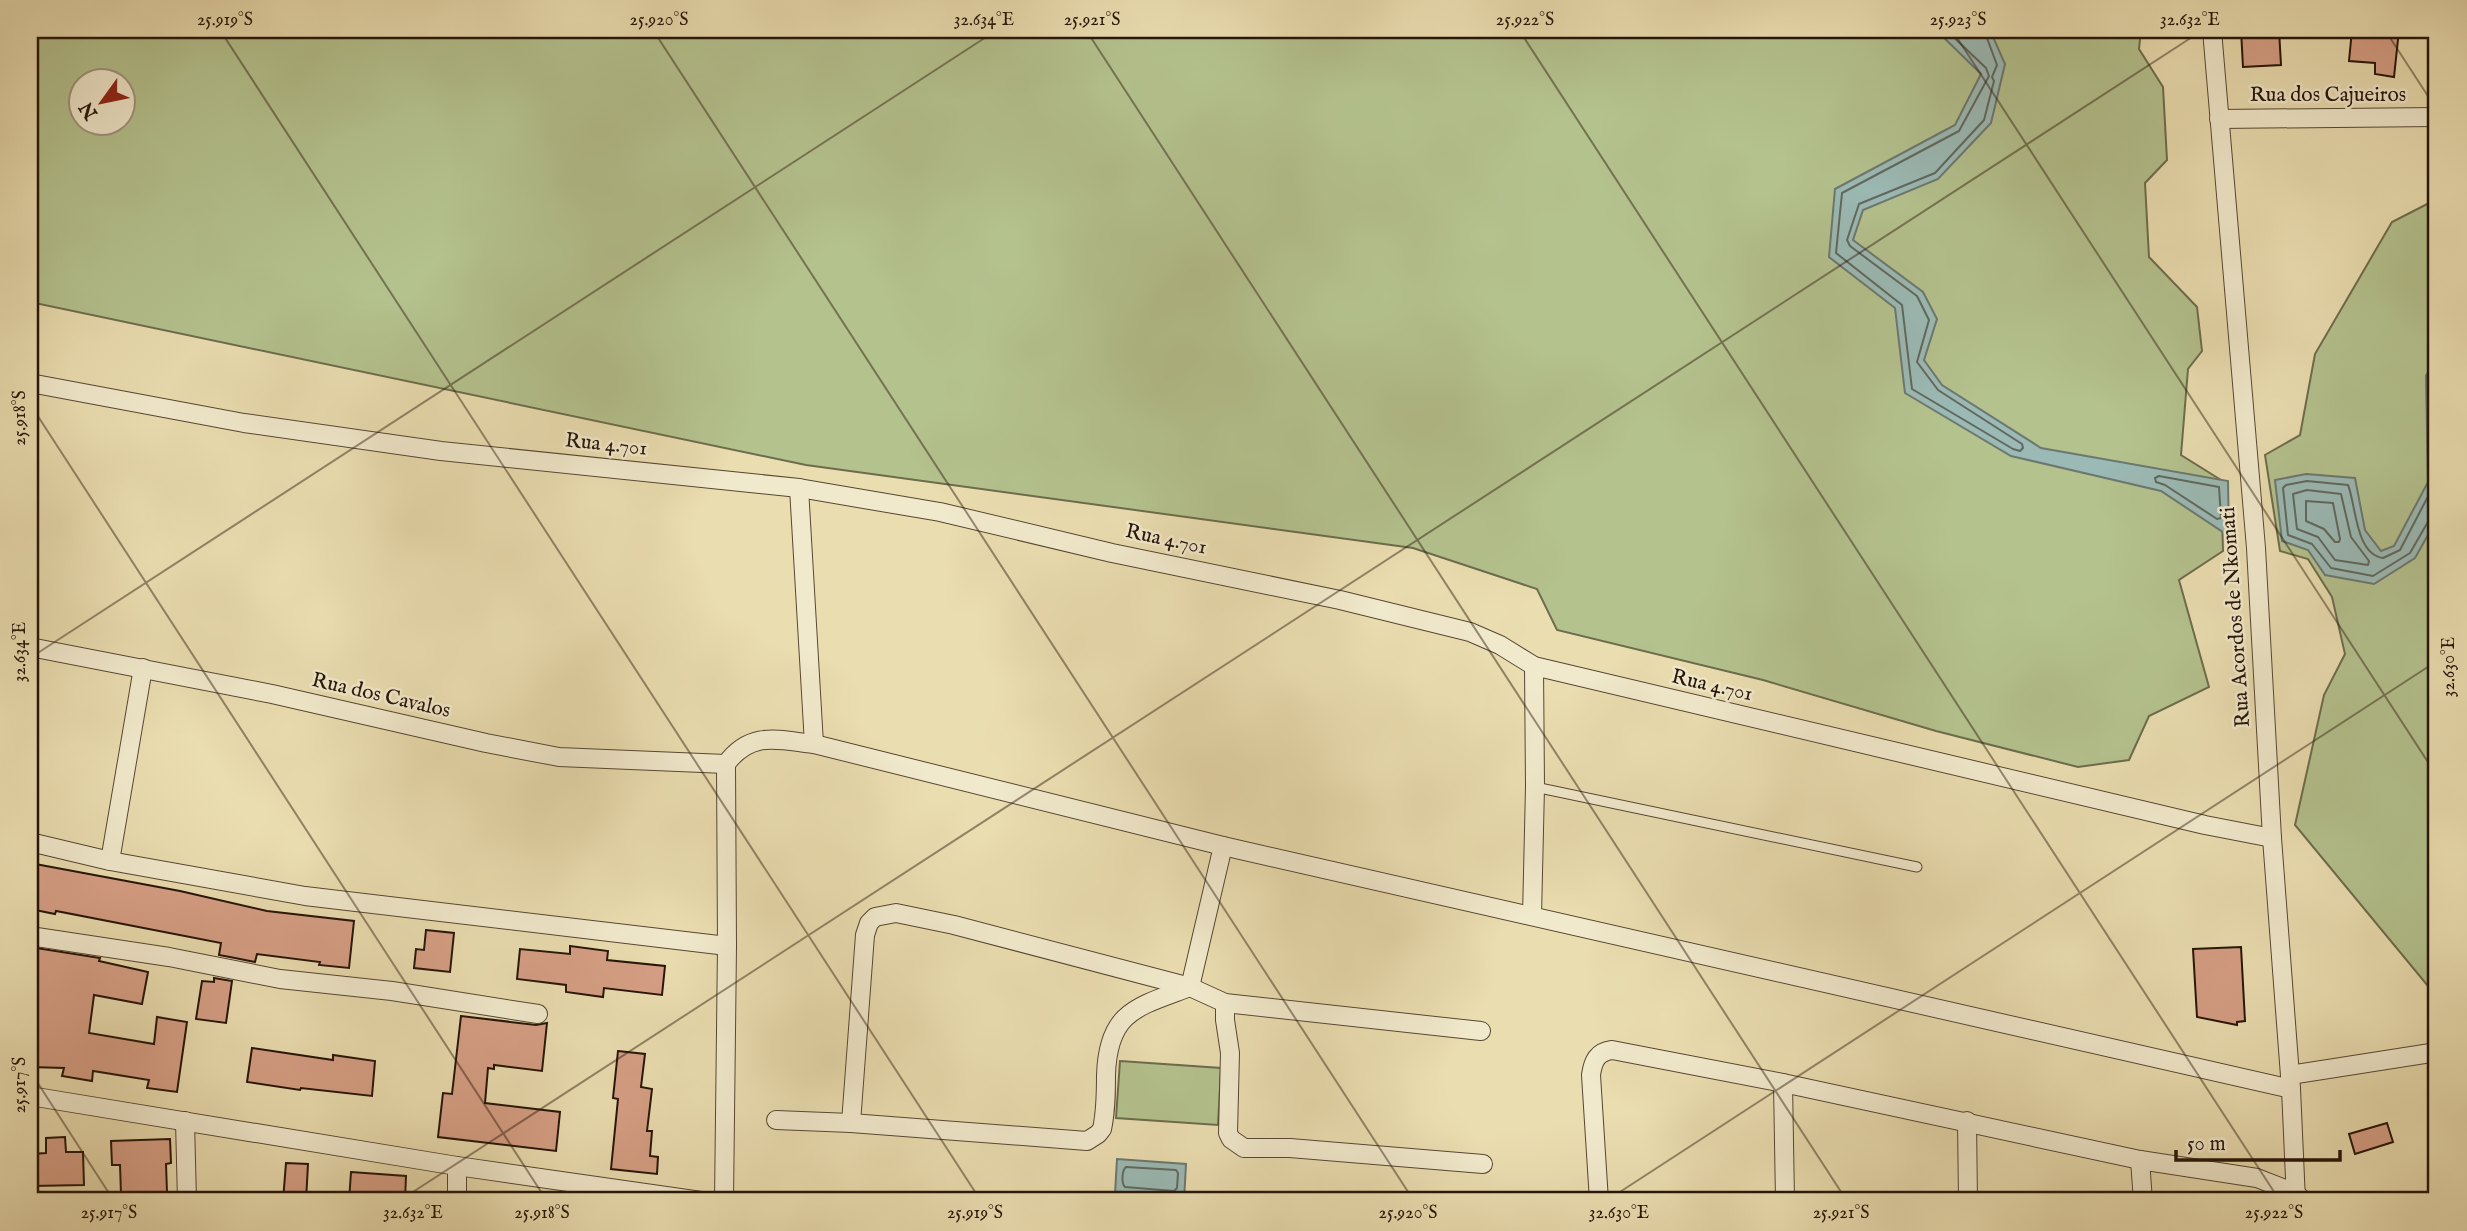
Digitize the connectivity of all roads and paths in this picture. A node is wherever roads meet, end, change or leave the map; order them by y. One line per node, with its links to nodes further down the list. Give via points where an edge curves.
1 (2212, 30): 3 (street, Rua Acordos de Nkomati)
2 (2437, 117): 3 (street, Rua dos Cajueiros)
3 (2219, 119): 12 (street, Rua Acordos de Nkomati, via 2256,548)
4 (30, 383): 5 (street, Rua 4.701, via 244,423 428,449)
5 (799, 488): 7 (street, Rua 4.701, via 940,512 1340,600 1470,632); 9 (street)
6 (30, 647): 8 (street, Rua dos Cavalos)
7 (1534, 666): 11 (street); 12 (street, Rua 4.701)
8 (143, 668): 10 (street, Rua dos Cavalos, via 559,757); 15 (street)
9 (814, 744): 10 (street, via 765,738 735,752); 14 (street)
10 (726, 764): 19 (street)
11 (1535, 787): 16 (lane); 17 (street)
12 (2272, 838): 25 (street, Rua Acordos de Nkomati)
13 (30, 842): 15 (street)
14 (1223, 846): 17 (street); 20 (street)
15 (110, 861): 19 (street, via 305,896)
16 (1917, 867)
17 (1532, 916): 25 (street)
18 (30, 936): 22 (street, via 280,979)
19 (727, 946): 39 (street)
20 (1190, 987): 21 (street); 31 (street, via 1130,1013 1115,1027 1107,1055 1102,1129 1087,1141); 31 (street, via 954,925 882,914 869,923 865,935)
21 (1225, 1003): 23 (street); 33 (street, via 1230,1053 1228,1133 1237,1144)
22 (538, 1014)
23 (1482, 1031)
24 (2437, 1052): 25 (street)
25 (2291, 1082): 35 (street, Rua Acordos de Nkomati)
26 (1783, 1083): 30 (street); 40 (street, via 1612,1050 1597,1055 1591,1075); 41 (street)
27 (30, 1096): 29 (street)
28 (776, 1120): 31 (street)
29 (185, 1121): 34 (street); 36 (street)
30 (1967, 1121): 32 (street); 42 (street)
31 (851, 1123)
32 (2140, 1160): 35 (street, via 2257,1178); 43 (street)
33 (1483, 1164)
34 (457, 1166): 37 (street); 38 (street)
35 (2299, 1198)
36 (187, 1201)
37 (457, 1201)
38 (701, 1201)
39 (724, 1201)
40 (1599, 1201)
41 (1785, 1201)
42 (1968, 1201)
43 (2143, 1201)

